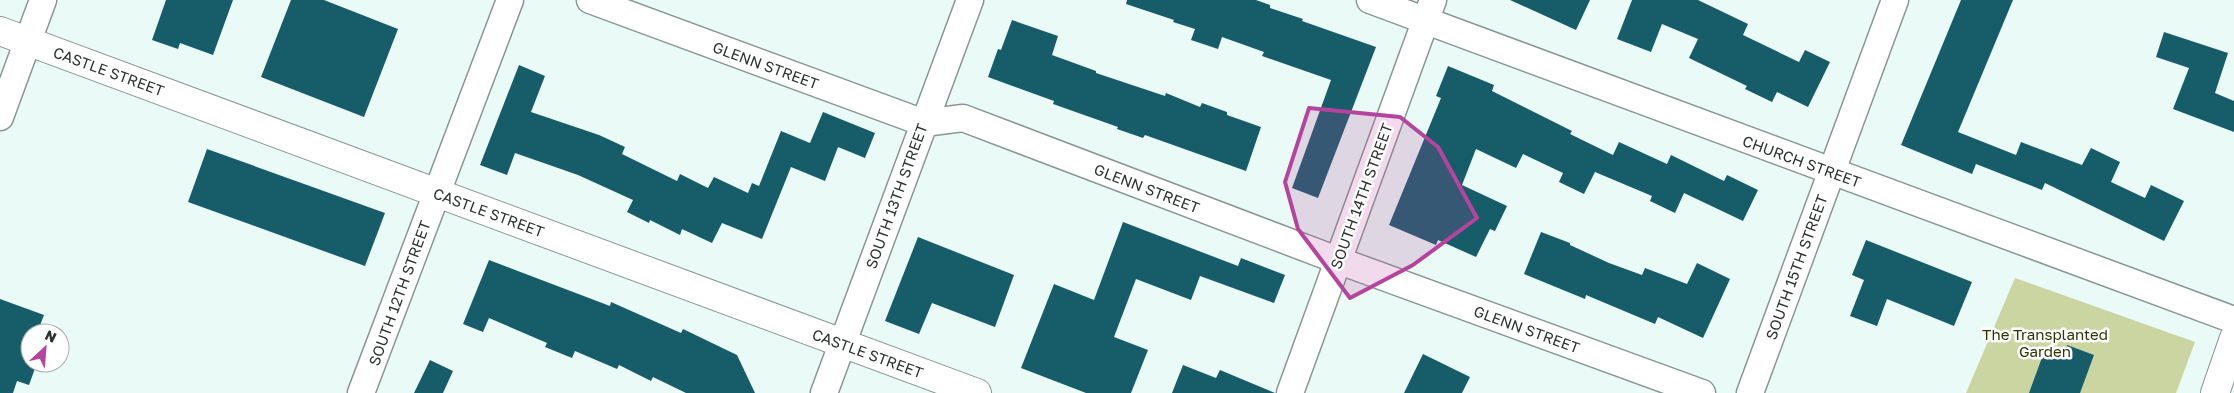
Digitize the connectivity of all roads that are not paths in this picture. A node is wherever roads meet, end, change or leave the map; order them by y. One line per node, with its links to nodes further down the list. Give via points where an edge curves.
1 (43, 0): 9 (street)
2 (510, 0): 13 (street)
3 (590, 0): 11 (street, GLENN STREET)
4 (970, 0): 11 (street, SOUTH 13TH STREET)
5 (1370, 0): 7 (street, CHURCH STREET)
6 (1895, 0): 12 (street, SOUTH 15TH STREET)
7 (1429, 10): 12 (street, CHURCH STREET); 14 (street, SOUTH 14TH STREET)
8 (0, 31): 9 (street, CASTLE STREET)
9 (28, 41): 10 (street); 13 (street, CASTLE STREET)
10 (0, 117)
11 (924, 123): 14 (street, GLENN STREET, via 963,118); 17 (street, SOUTH 13TH STREET)
12 (1831, 172): 15 (street, CHURCH STREET); 23 (street, SOUTH 15TH STREET)
13 (436, 192): 17 (street, CASTLE STREET); 18 (street, SOUTH 12TH STREET)
14 (1337, 260): 21 (street, SOUTH 14TH STREET); 22 (street, GLENN STREET)
15 (2234, 320)
16 (2234, 338): 24 (street)
17 (842, 343): 19 (street, SOUTH 13TH STREET); 20 (street, CASTLE STREET)
18 (361, 393)
19 (824, 393)
20 (977, 393)
21 (1290, 393)
22 (1702, 393)
23 (1750, 393)
24 (2215, 393)

